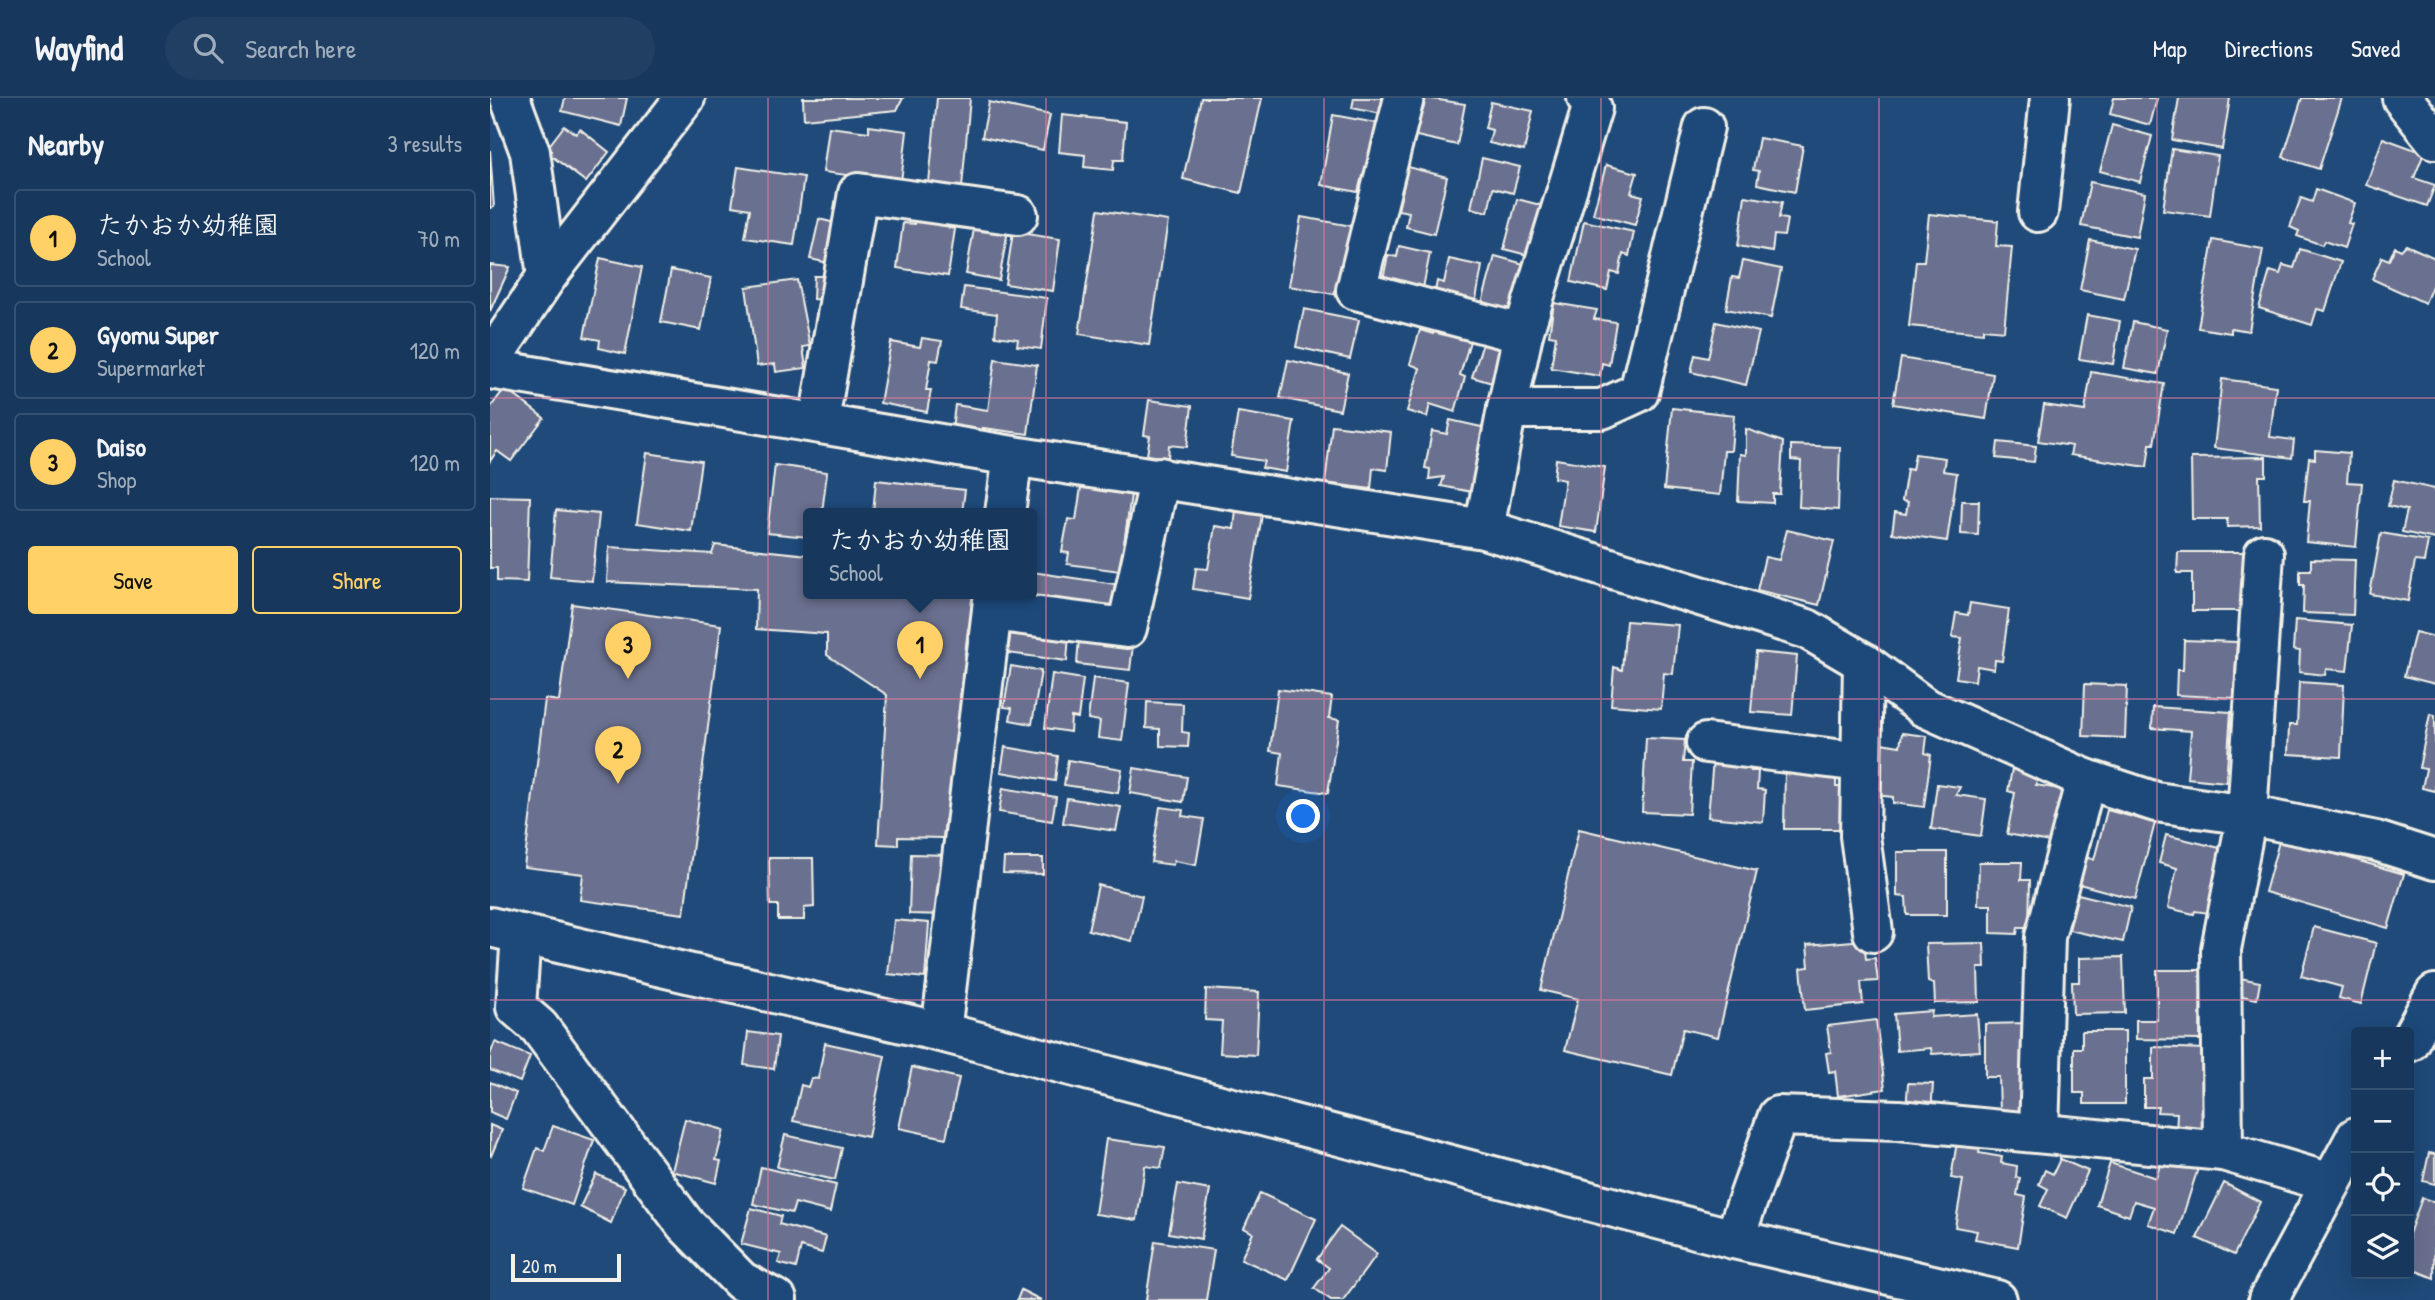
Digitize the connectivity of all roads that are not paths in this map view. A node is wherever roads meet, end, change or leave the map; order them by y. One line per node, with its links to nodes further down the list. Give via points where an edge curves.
1 (510, 98): 11 (street, via 530,152)
2 (685, 98): 11 (street)
3 (1404, 98): 12 (street, via 1356,290)
4 (1587, 98): 12 (street, via 1592,108)
5 (2050, 98): 9 (street)
6 (2402, 98): 8 (street)
7 (1704, 127): 15 (street, via 1639,392 1602,409)
8 (2435, 139)
9 (2038, 212)
10 (1018, 215): 16 (street, via 859,193)
11 (547, 276): 13 (street)
12 (1523, 334): 15 (street)
13 (490, 361)
14 (490, 369): 16 (street)
15 (1507, 409): 20 (street)
16 (818, 421): 17 (street)
17 (1013, 456): 18 (street); 19 (street)
18 (1160, 477): 20 (street); 22 (street, via 1127,628)
19 (1006, 508)
20 (1484, 529): 23 (street, via 1807,629)
21 (2263, 554): 27 (street)
22 (993, 602): 32 (street)
23 (1863, 662): 25 (street); 26 (street, via 1923,707)
24 (1706, 743): 25 (street)
25 (1861, 761): 30 (street, via 1860,836)
26 (2086, 779): 27 (street, via 2156,802); 34 (street, via 2045,937)
27 (2247, 815): 28 (street, via 2376,841); 36 (street, via 2221,949)
28 (2435, 860)
29 (506, 930): 32 (street); 39 (street, via 516,1007 539,1027)
30 (1873, 932)
31 (2435, 995): 33 (street)
32 (941, 1031): 38 (street)
33 (2414, 1033)
34 (2039, 1133): 36 (street); 38 (street, via 1898,1120 1778,1116)
35 (2351, 1146): 37 (street)
36 (2223, 1151): 37 (street)
37 (2331, 1183): 42 (street)
38 (1734, 1239): 41 (street)
39 (736, 1291): 40 (street)
40 (777, 1300)
41 (1997, 1300)
42 (2268, 1300)

